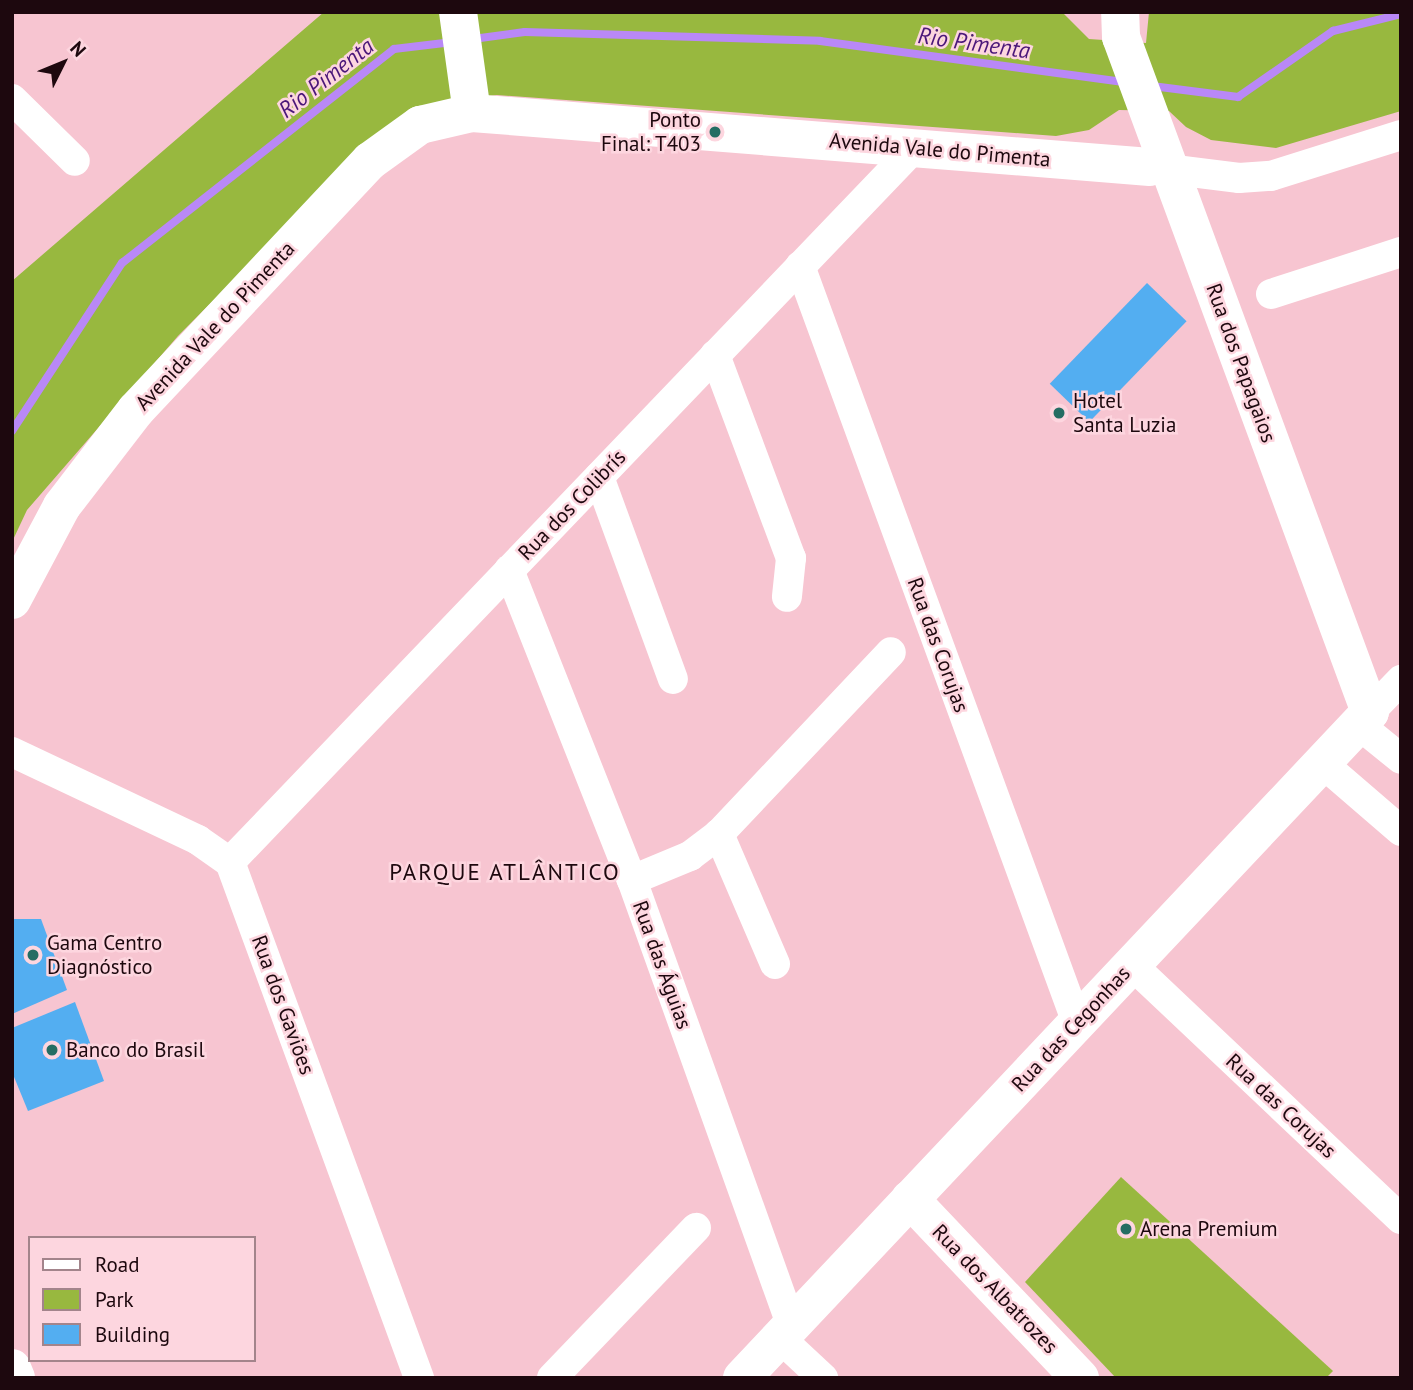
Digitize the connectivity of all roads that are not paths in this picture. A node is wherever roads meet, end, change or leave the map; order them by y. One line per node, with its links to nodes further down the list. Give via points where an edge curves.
1 (458, 12): 3 (street)
2 (1120, 25): 8 (street, Rua dos Papagaios, via 1153,126)
3 (470, 96): 6 (street, Avenida Vale do Pimenta); 16 (street, Avenida Vale do Pimenta, via 408,130 360,171 136,410 90,465)
4 (12, 99): 7 (street)
5 (1401, 135): 8 (street, Avenida Vale do Pimenta, via 1271,176 1227,177)
6 (914, 148): 8 (street, Avenida Vale do Pimenta); 10 (street, Rua dos Colibrís)
7 (75, 161)
8 (1159, 167): 20 (street, Rua dos Papagaios)
9 (1401, 252): 11 (street)
10 (800, 266): 12 (street, Rua dos Colibrís); 30 (street, Rua das Corujas)
11 (1271, 294)
12 (715, 355): 13 (street, Rua dos Colibrís); 15 (street, via 792,558)
13 (599, 477): 14 (street, Rua dos Colibrís); 18 (street)
14 (509, 570): 26 (street, Rua dos Colibrís); 27 (street, Rua das Águias)
15 (787, 597)
16 (12, 600)
17 (891, 652): 25 (street)
18 (673, 679)
19 (1401, 680): 20 (street, Rua das Cegonhas)
20 (1364, 718): 22 (street); 23 (street, Rua das Cegonhas)
21 (12, 752): 26 (street, via 198,840)
22 (1401, 759)
23 (1322, 763): 24 (street); 29 (street, Rua das Cegonhas)
24 (1401, 831)
25 (719, 834): 27 (street, via 690,856); 28 (street)
26 (230, 862): 37 (street, Rua dos Gaviões)
27 (632, 880): 34 (street, Rua das Águias)
28 (775, 964)
29 (1132, 965): 30 (street, Rua das Cegonhas); 32 (street, Rua das Corujas)
30 (1076, 1023): 31 (street, Rua das Cegonhas)
31 (910, 1199): 34 (street, Rua das Cegonhas); 41 (street, Rua dos Albatrozes)
32 (1401, 1219)
33 (696, 1228): 38 (street)
34 (786, 1331): 39 (street, Rua das Cegonhas); 40 (street)
35 (12, 1368): 36 (street)
36 (16, 1378)
37 (419, 1378)
38 (552, 1378)
39 (742, 1378)
40 (823, 1378)
41 (1080, 1378)

